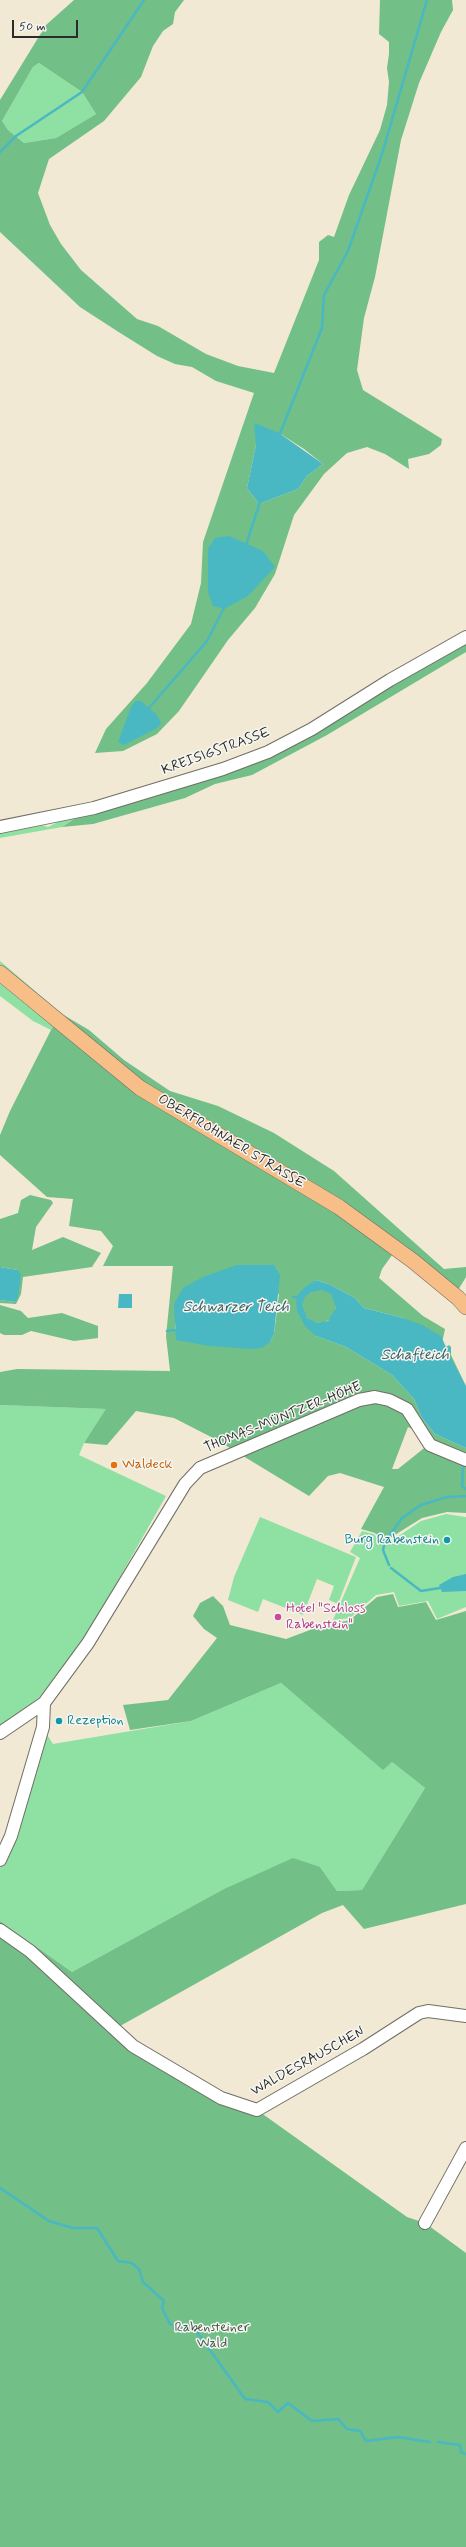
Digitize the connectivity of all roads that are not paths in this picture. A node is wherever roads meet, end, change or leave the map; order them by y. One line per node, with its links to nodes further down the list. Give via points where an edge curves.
1 (466, 637): 2 (street, KREISIGSTRASSE, via 390,680 312,729 268,752 223,769 94,808)
2 (0, 827)
3 (0, 973): 4 (main road, OBERFROHNAER STRASSE, via 140,1088 339,1207 413,1261)
4 (466, 1307)
5 (453, 1453): 6 (street); 7 (street, THOMAS-MÜNTZER-HÖHE); 8 (street, THOMAS-MÜNTZER-HÖHE, via 430,1445 407,1409 376,1397 360,1400 200,1468 185,1484 88,1643)
6 (466, 1454)
7 (466, 1460)
8 (44, 1703): 9 (street, THOMAS-MÜNTZER-HÖHE); 10 (street, via 43,1727 11,1836)
9 (0, 1734)
10 (0, 1860)
11 (0, 1930): 12 (street, WALDESRAUSCHEN, via 30,1951 133,2046 221,2098 257,2110 419,2014 428,2011)
12 (466, 2016)
13 (466, 2148): 14 (street)
14 (425, 2223)

